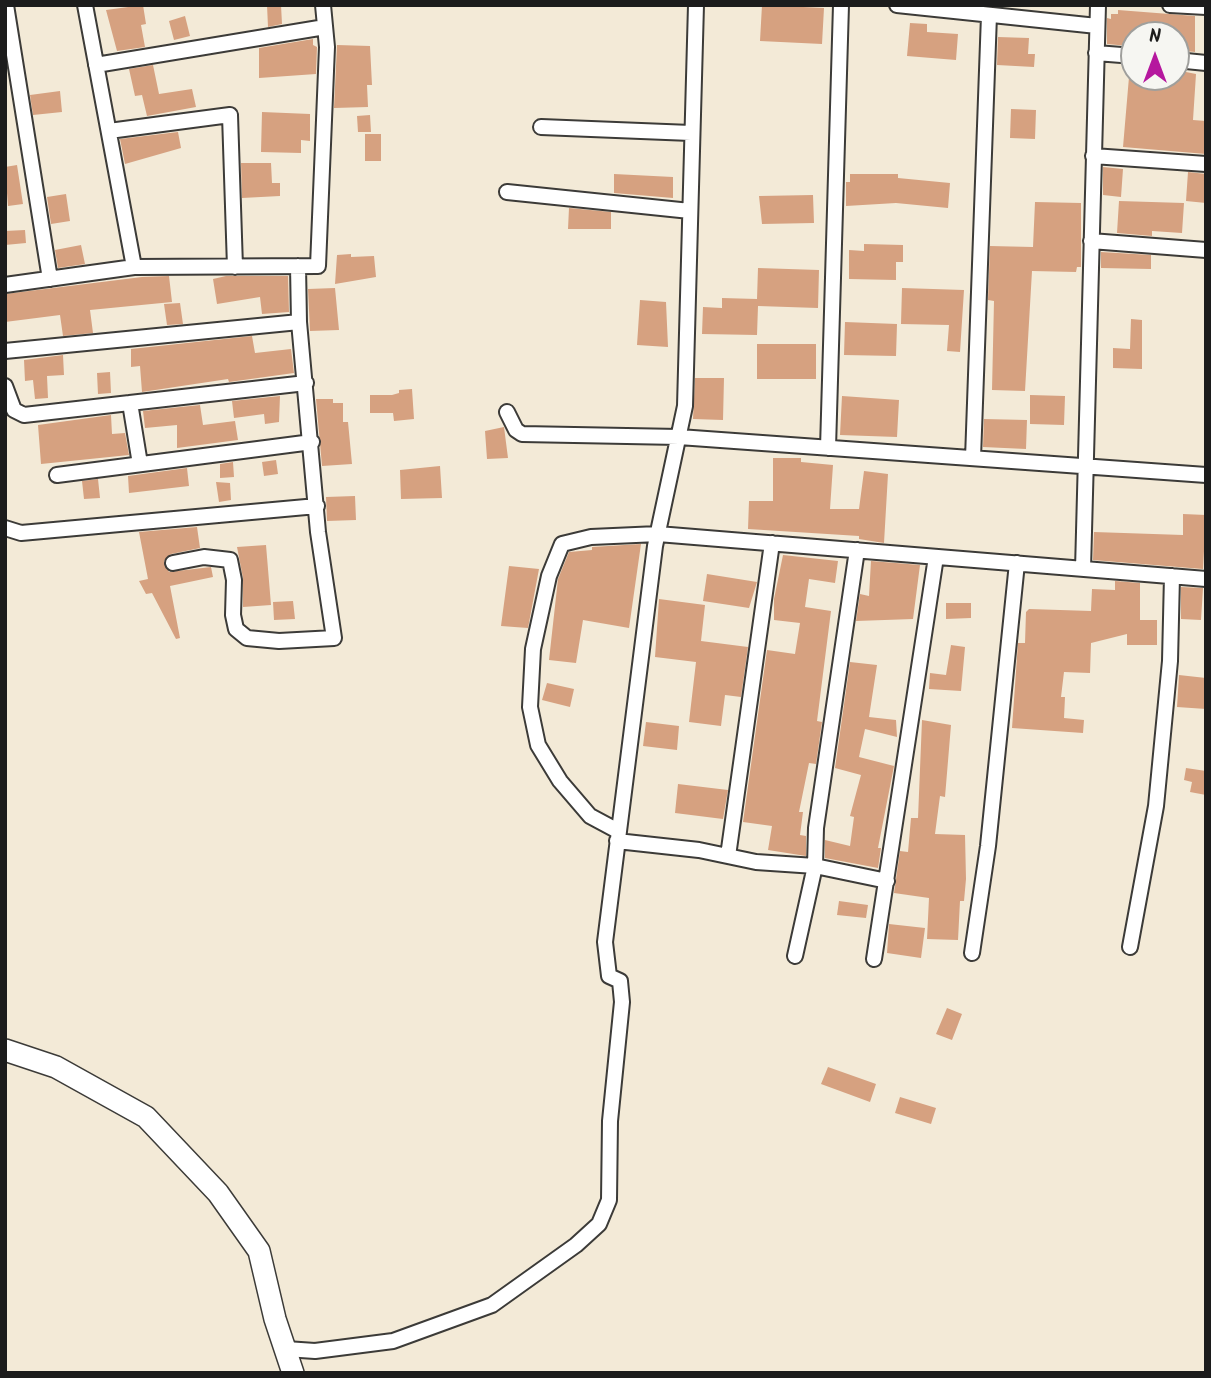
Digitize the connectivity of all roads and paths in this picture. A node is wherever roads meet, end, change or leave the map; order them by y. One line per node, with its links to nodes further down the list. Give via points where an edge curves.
1 (6, 5): 28 (street)
2 (85, 5): 15 (street)
3 (323, 5): 12 (street)
4 (696, 5): 18 (street)
5 (841, 5): 38 (street)
6 (897, 5): 10 (street)
7 (1098, 5): 11 (street)
8 (1171, 5): 9 (street)
9 (1206, 7)
10 (989, 15): 11 (street); 39 (street)
11 (1097, 26): 13 (street)
12 (325, 27): 15 (street); 25 (street, via 318,266)
13 (1096, 53): 14 (street); 19 (street)
14 (1120, 55)
15 (96, 65): 17 (street)
16 (541, 127): 18 (street)
17 (109, 131): 26 (street); 27 (street, via 230,115)
18 (691, 133): 22 (street)
19 (1093, 156): 20 (street); 23 (street)
20 (1206, 164)
21 (507, 192): 22 (street)
22 (690, 211): 36 (street, via 685,406)
23 (1091, 241): 24 (street); 41 (street)
24 (1206, 250)
25 (298, 266): 27 (street); 30 (street)
26 (134, 267): 27 (street); 28 (street)
27 (235, 267)
28 (50, 279): 29 (street)
29 (5, 285)
30 (299, 321): 31 (street); 32 (street)
31 (5, 351)
32 (306, 383): 34 (street); 37 (street)
33 (5, 386): 34 (street, via 15,410 24,415)
34 (130, 403): 40 (street)
35 (507, 412): 36 (street, via 522,434)
36 (679, 437): 38 (street); 46 (street)
37 (312, 442): 40 (street); 44 (street)
38 (828, 448): 39 (street)
39 (973, 458): 41 (street)
40 (140, 464): 42 (street)
41 (1084, 466): 43 (street); 52 (street)
42 (57, 475)
43 (1206, 475)
44 (317, 506): 45 (street, via 21,533); 50 (street, via 334,638 247,638 236,629 230,560 204,557)
45 (5, 528)
46 (658, 534): 47 (street); 55 (street); 55 (street, via 591,537 562,544 549,576 533,649 530,707 538,745 560,781 590,816)
47 (772, 543): 48 (street); 56 (street)
48 (857, 550): 49 (street); 57 (street, via 816,828)
49 (936, 556): 51 (street); 58 (street)
50 (173, 563)
51 (1017, 563): 52 (street); 60 (street, via 988,846)
52 (1083, 569): 53 (street)
53 (1172, 576): 54 (street); 59 (street, via 1170,661 1156,806)
54 (1206, 579)
55 (617, 836): 56 (street); 64 (street, via 605,942 609,976 620,981 622,1002 610,1121 609,1200 599,1224 492,1305 393,1340 315,1351)
56 (728, 856): 57 (street)
57 (815, 866): 58 (street); 61 (street)
58 (887, 881): 62 (street)
59 (1130, 947)
60 (972, 953)
61 (795, 956)
62 (874, 959)
63 (5, 1050): 64 (street, via 56,1067 146,1117 218,1193 259,1251)
64 (286, 1349): 65 (street)
65 (293, 1373)

